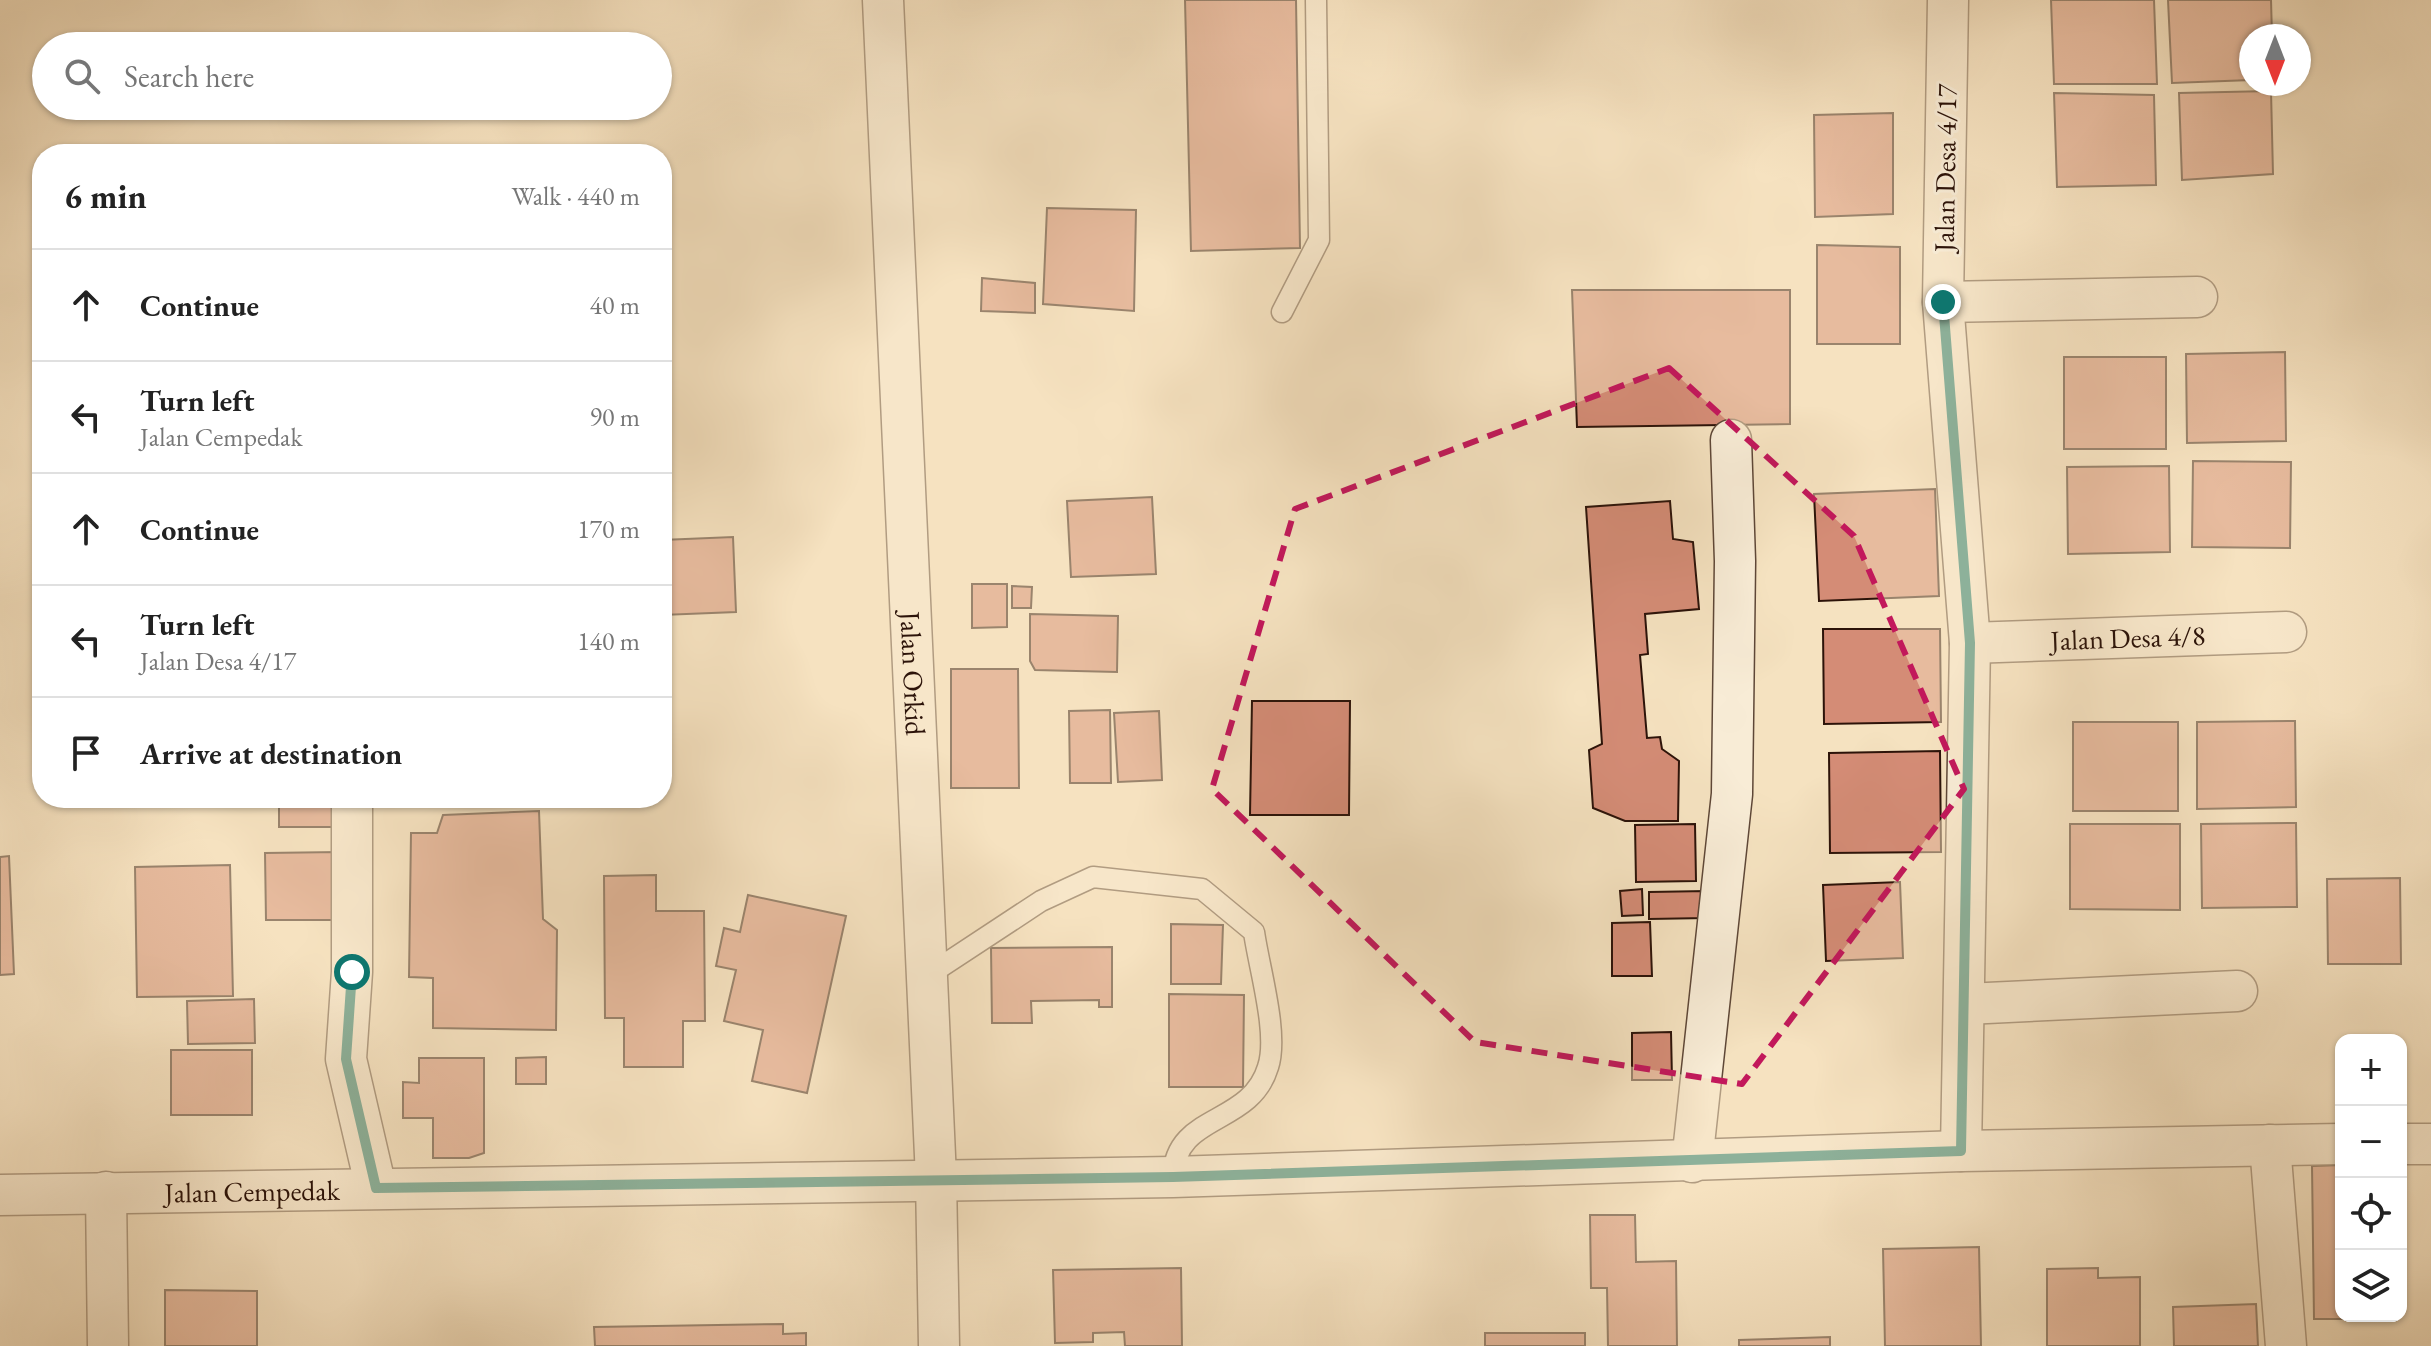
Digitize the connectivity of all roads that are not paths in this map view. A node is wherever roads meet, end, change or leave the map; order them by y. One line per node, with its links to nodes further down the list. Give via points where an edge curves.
1 (883, 0): 11 (street, Jalan Orkid)
2 (1316, 0): 6 (lane, via 1319,240)
3 (1948, 0): 5 (street, Jalan Desa 4/17)
4 (2197, 297): 5 (street)
5 (1943, 302): 9 (street, Jalan Desa 4/17)
6 (1282, 312)
7 (1731, 440): 19 (street, via 1732,794)
8 (2286, 632): 9 (street, Jalan Desa 4/8)
9 (1970, 643): 13 (street, Jalan Desa 4/17)
10 (352, 808): 22 (street, via 346,1059)
11 (927, 976): 20 (lane, via 1041,901 1093,877 1202,889 1254,932 1270,1028 1268,1067 1244,1105 1183,1139 1173,1156); 21 (street, Jalan Orkid)
12 (2237, 991): 13 (street)
13 (1966, 1004): 18 (street, Jalan Desa 4/17)
14 (2335, 1144): 17 (street, Jalan Cempedak)
15 (2407, 1144): 16 (street)
16 (2431, 1144)
17 (2270, 1145): 18 (street, Jalan Cempedak); 27 (street)
18 (1961, 1151): 19 (street, Jalan Cempedak)
19 (1692, 1162): 20 (street, Jalan Cempedak)
20 (1173, 1177): 21 (street, Jalan Cempedak)
21 (936, 1178): 22 (street, Jalan Cempedak); 26 (street, Jalan Orkid)
22 (376, 1188): 23 (street, Jalan Cempedak)
23 (106, 1192): 24 (street, Jalan Cempedak); 25 (street)
24 (0, 1195)
25 (108, 1346)
26 (939, 1346)
27 (2286, 1346)

